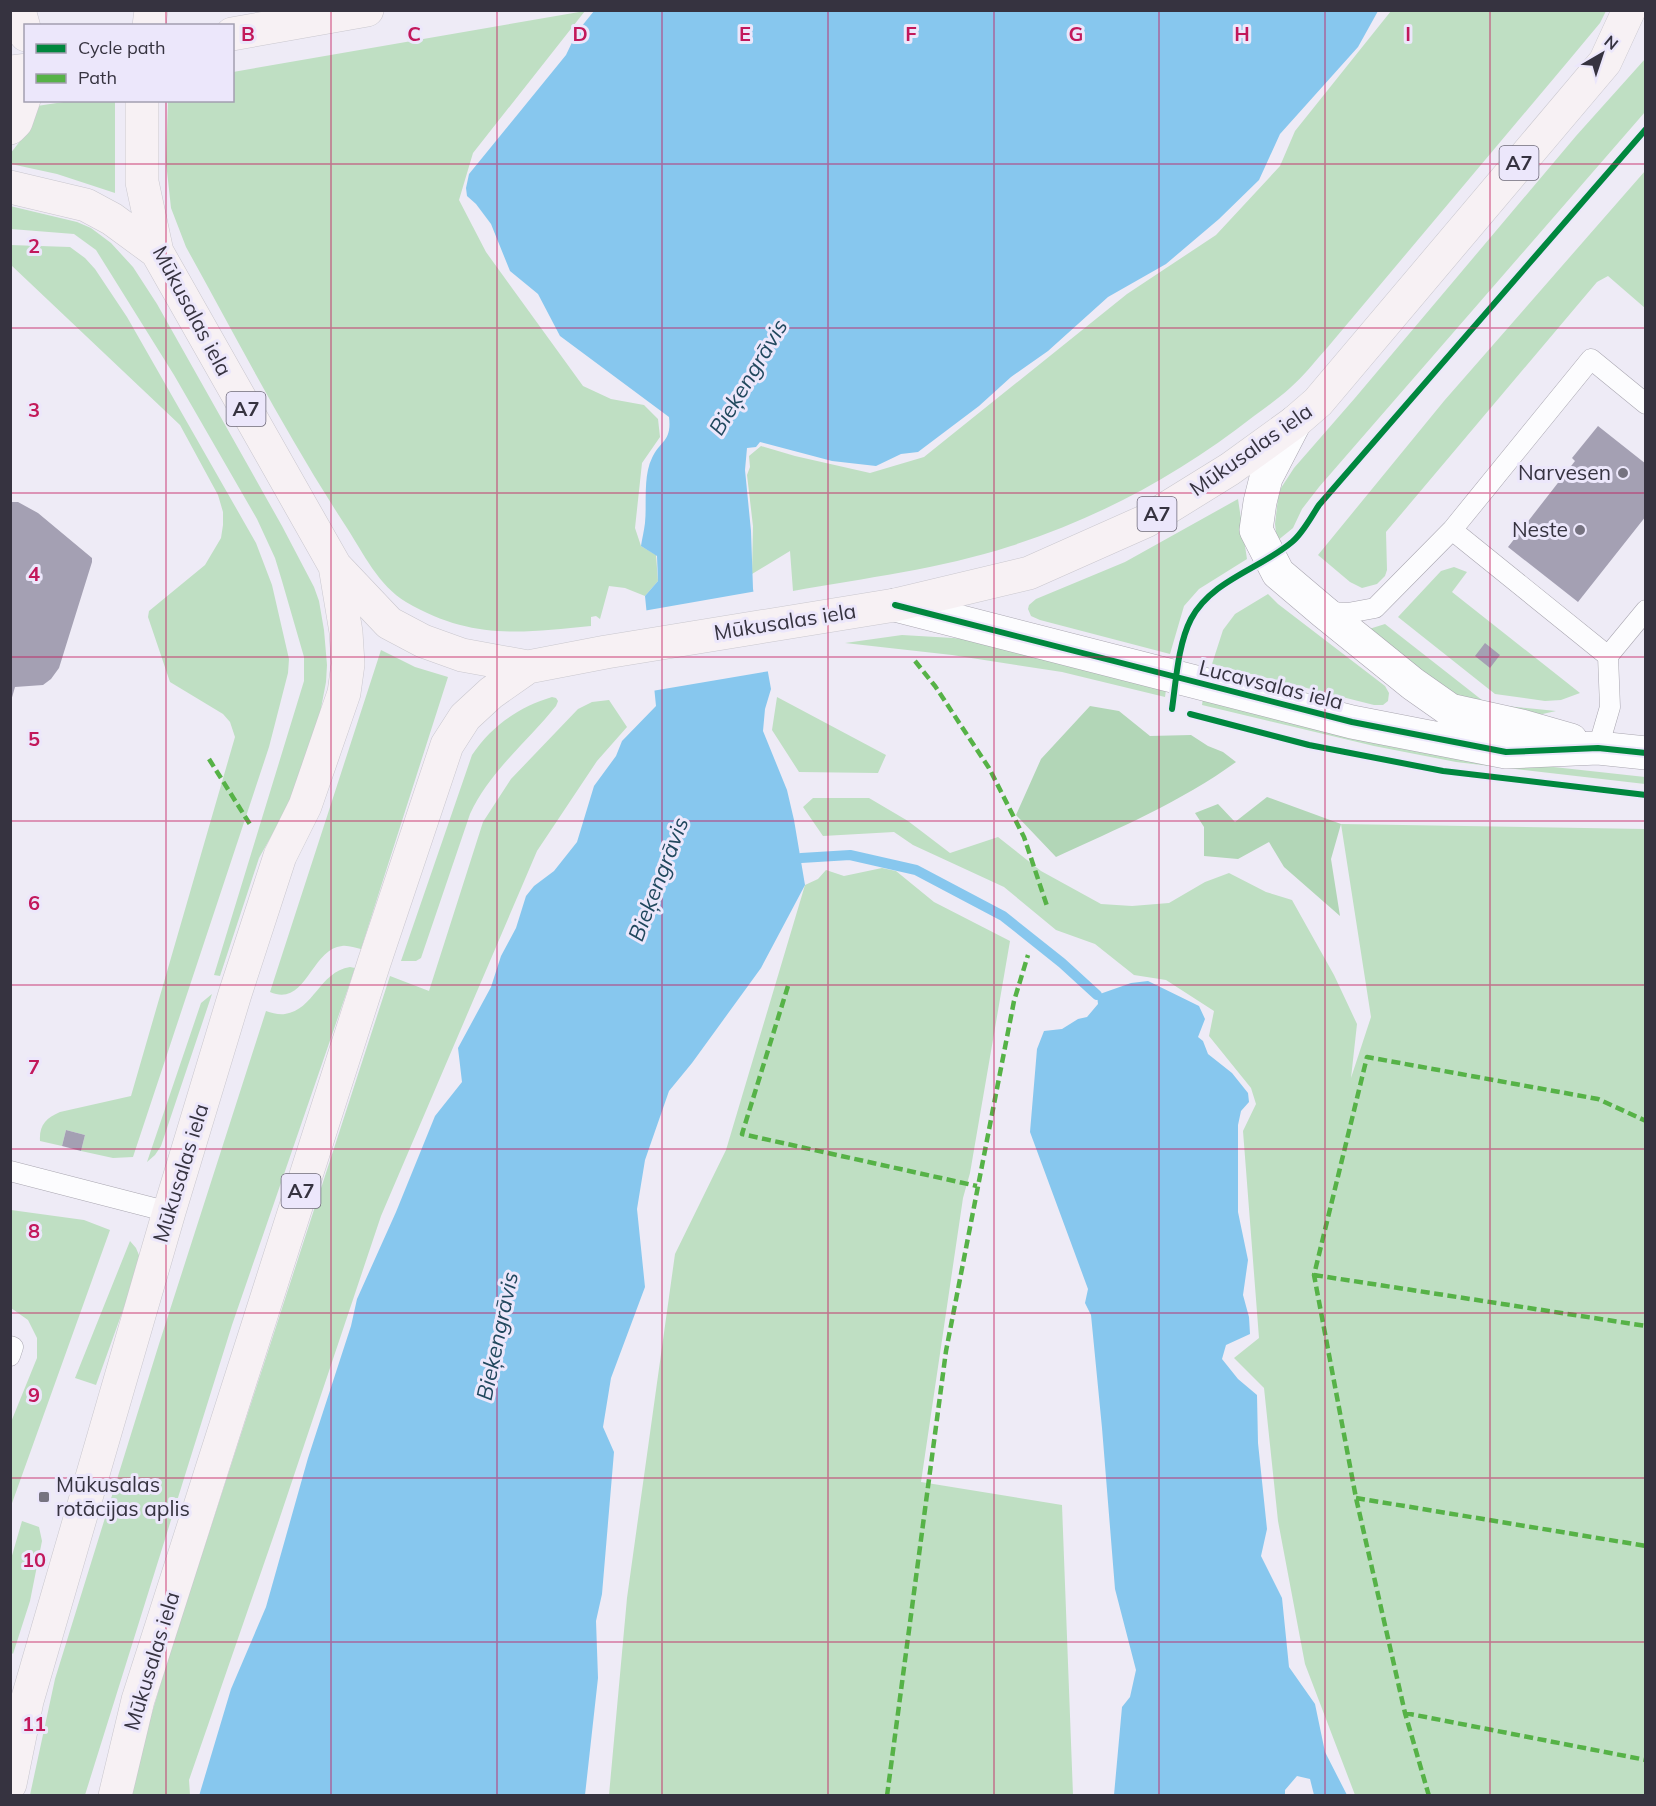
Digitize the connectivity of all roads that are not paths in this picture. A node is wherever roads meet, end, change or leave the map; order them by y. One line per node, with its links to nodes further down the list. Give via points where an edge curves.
1 (19, 10): 5 (highway)
2 (367, 10): 6 (highway)
3 (1629, 10): 7 (highway, Mūkusalas iela / A7)
4 (1646, 27): 7 (highway, A7)
5 (24, 28)
6 (234, 34)
7 (1605, 62): 14 (highway, Mūkusalas iela / A7, via 1318,402)
8 (24, 99): 10 (highway)
9 (142, 102): 12 (highway, Mūkusalas iela / A7, via 142,182)
10 (10, 128)
11 (10, 187): 12 (highway, via 86,205)
12 (157, 252): 16 (highway, Mūkusalas iela / A7)
13 (1646, 404): 15 (lane, via 1591,359)
14 (1295, 422): 17 (highway, Mūkusalas iela / A7, via 1230,469 1146,521 1029,573); 19 (street, Lucavsalas iela, via 1266,478 1256,530 1278,573)
15 (1452, 530): 19 (lane, via 1375,609); 20 (lane)
16 (335, 566): 21 (highway, Mūkusalas iela, via 389,623 423,641 462,655); 25 (highway, Mūkusalas iela / A7, via 346,632 348,664 344,693 305,806 280,856)
17 (895, 605): 21 (highway, Mūkusalas iela / A7); 22 (street, Lucavsalas iela, via 1352,722 1506,752)
18 (1646, 610): 20 (lane)
19 (1324, 612): 22 (street, Lucavsalas iela, via 1450,710)
20 (1608, 656): 22 (lane, via 1610,707)
21 (528, 667): 30 (highway, Mūkusalas iela / A7, via 465,717 447,745 138,1700)
22 (1598, 748): 23 (street, Lucavsalas iela)
23 (1646, 753)
24 (10, 1171): 25 (lane)
25 (169, 1212): 28 (highway, Mūkusalas iela / A7)
26 (10, 1346): 27 (lane)
27 (10, 1356)
28 (19, 1696): 29 (highway, Mūkusalas iela / A7)
29 (10, 1784)
30 (115, 1796)

